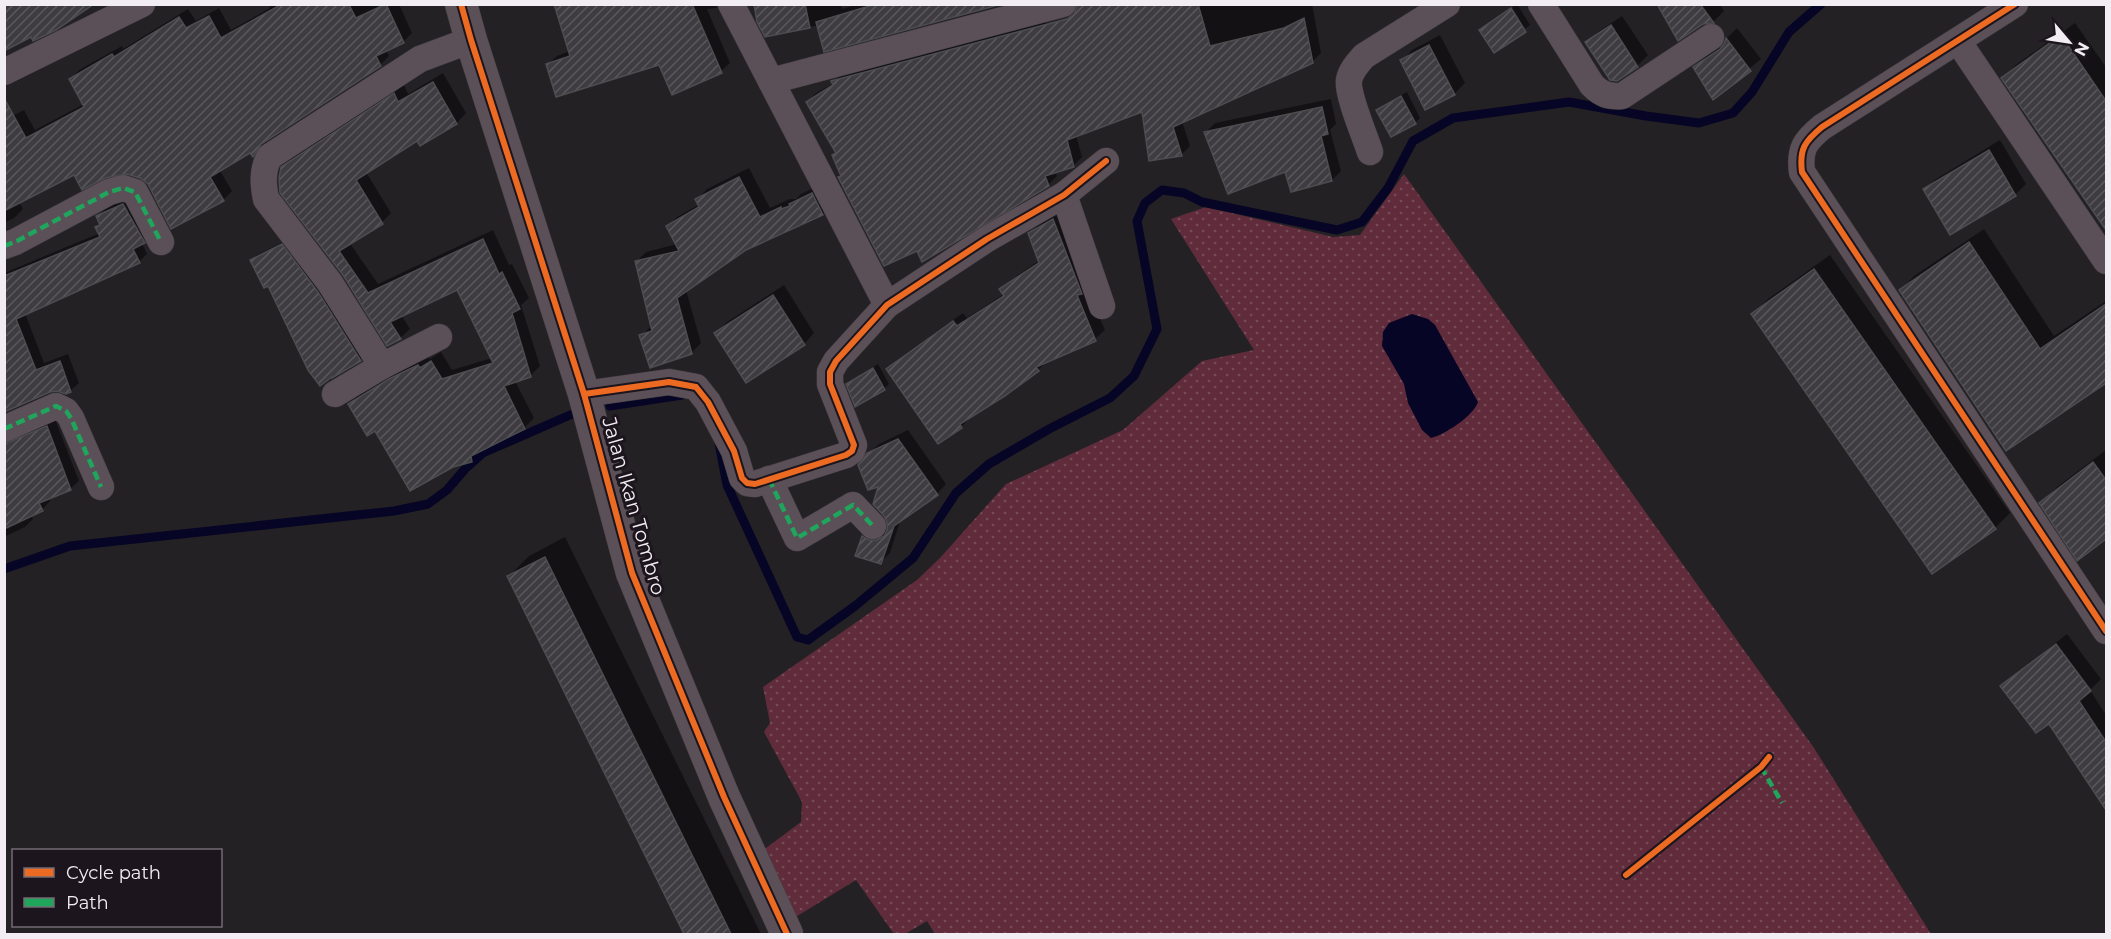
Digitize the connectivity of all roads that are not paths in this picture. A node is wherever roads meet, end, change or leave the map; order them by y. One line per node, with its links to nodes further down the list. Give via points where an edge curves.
1 (142, 4): 11 (street)
2 (461, 4): 9 (street, Jalan Ikan Tombro)
3 (1063, 4): 12 (street)
4 (1447, 4): 13 (street, via 1364,56 1354,67 1349,81 1351,95)
5 (1541, 4): 8 (street, via 1592,84 1609,97 1622,96)
6 (2015, 4): 10 (street)
7 (734, 9): 12 (street)
8 (1711, 37)
9 (471, 40): 22 (street, via 420,59 269,157 264,170 266,200 330,283); 23 (street, Jalan Ikan Tombro)
10 (1958, 40): 18 (street); 29 (street, via 1822,127 1808,139 1800,157 1802,172)
11 (4, 72)
12 (771, 81): 19 (street)
13 (1370, 152)
14 (1106, 161): 15 (street)
15 (1064, 195): 19 (street, via 987,239); 20 (street)
16 (161, 242): 17 (street, via 135,192 123,188)
17 (4, 246)
18 (2106, 261)
19 (887, 305): 26 (street, via 830,372 830,384 854,445 852,451)
20 (1102, 306)
21 (439, 338): 22 (street)
22 (382, 366): 24 (street)
23 (584, 393): 26 (street, via 669,382 696,387 734,451 742,478 749,484); 30 (street, Jalan Ikan Tombro, via 632,573 720,787)
24 (335, 394)
25 (4, 429): 27 (street, via 47,409 63,409)
26 (769, 479): 28 (street, via 797,538 853,505)
27 (101, 487)
28 (873, 526)
29 (2106, 631)
30 (787, 934)

